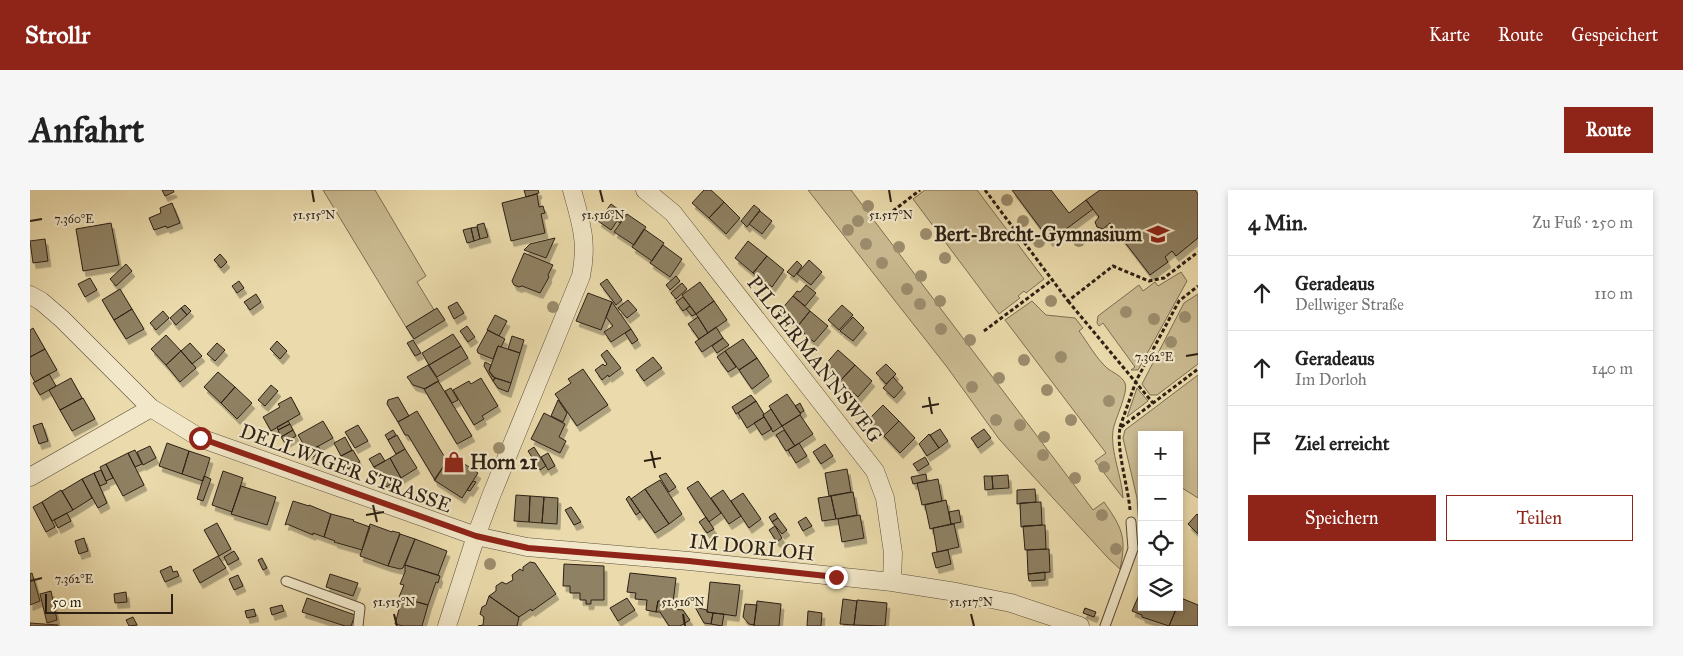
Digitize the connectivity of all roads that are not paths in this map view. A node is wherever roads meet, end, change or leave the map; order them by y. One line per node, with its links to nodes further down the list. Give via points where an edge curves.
1 (572, 190): 7 (street, via 584,240 581,276)
2 (645, 190): 9 (street, PILGERMANNSWEG, via 673,213 875,471 886,498 893,553)
3 (30, 295): 4 (street, DELLWIGER STRASSE, via 62,319)
4 (151, 408): 5 (street); 7 (street, DELLWIGER STRASSE, via 200,438)
5 (30, 477)
6 (1131, 522): 13 (lane, via 1133,549)
7 (476, 536): 9 (street, IM DORLOH, via 528,548); 11 (street)
8 (286, 582): 10 (lane, via 360,608)
9 (892, 582): 12 (street, IM DORLOH, via 1011,603)
10 (358, 626)
11 (447, 626)
12 (1080, 626)
13 (1105, 626)

